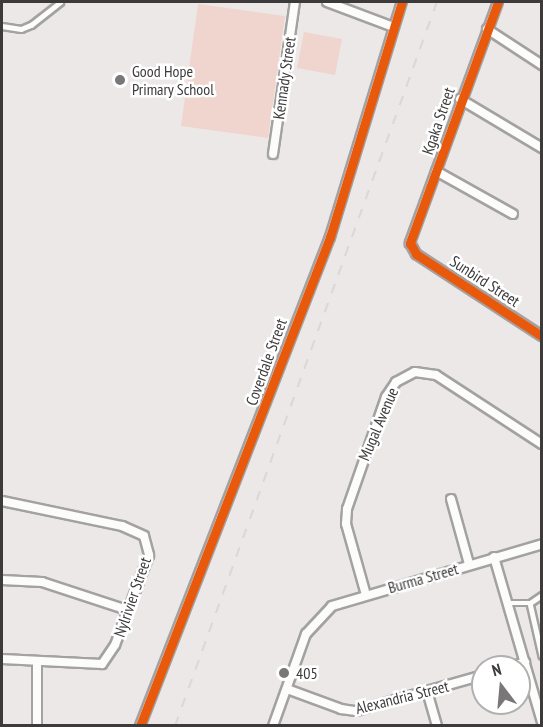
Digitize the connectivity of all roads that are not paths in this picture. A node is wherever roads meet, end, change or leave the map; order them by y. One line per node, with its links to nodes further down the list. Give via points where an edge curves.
1 (60, 2): 6 (lane, via 31,25 21,29)
2 (295, 2): 12 (street, Kennady Street)
3 (327, 2): 7 (street)
4 (402, 2): 7 (street, Coverdale Street)
5 (498, 2): 8 (street, Kgaka Street)
6 (2, 26)
7 (393, 27): 39 (street, Coverdale Street, via 330,237)
8 (487, 29): 9 (street); 10 (street, Kgaka Street)
9 (542, 65)
10 (460, 99): 11 (street); 13 (street, Kgaka Street)
11 (542, 148)
12 (273, 154)
13 (436, 171): 14 (street); 15 (street, Kgaka Street, via 412,228)
14 (513, 214)
15 (412, 251): 16 (street, Sunbird Street)
16 (540, 331)
17 (542, 444): 24 (street, Mugal Avenue, via 436,375 415,372 396,382 386,397 347,510 346,524)
18 (451, 499): 22 (street)
19 (2, 501): 28 (street, Nylrivier Street, via 100,519 144,536 148,558)
20 (542, 544): 21 (street, Burma Street)
21 (494, 557): 22 (street, Burma Street); 26 (street)
22 (469, 564): 24 (street, Burma Street)
23 (2, 580): 28 (street, via 42,582)
24 (366, 595): 35 (street, Burma Street, via 332,606 312,625)
25 (542, 595): 27 (lane)
26 (507, 603): 27 (lane); 29 (street)
27 (530, 603): 30 (lane)
28 (127, 610): 32 (street, Nylrivier Street, via 115,645 102,664)
29 (523, 655)
30 (542, 656)
31 (2, 659): 32 (street)
32 (38, 662): 38 (street)
33 (471, 678): 36 (street, Alexandria Street)
34 (531, 683): 37 (street)
35 (287, 689): 36 (street, Alexandria Street, via 356,711); 40 (street)
36 (427, 691): 41 (street)
37 (542, 722)
38 (37, 726)
39 (140, 726)
40 (273, 726)
41 (437, 726)

